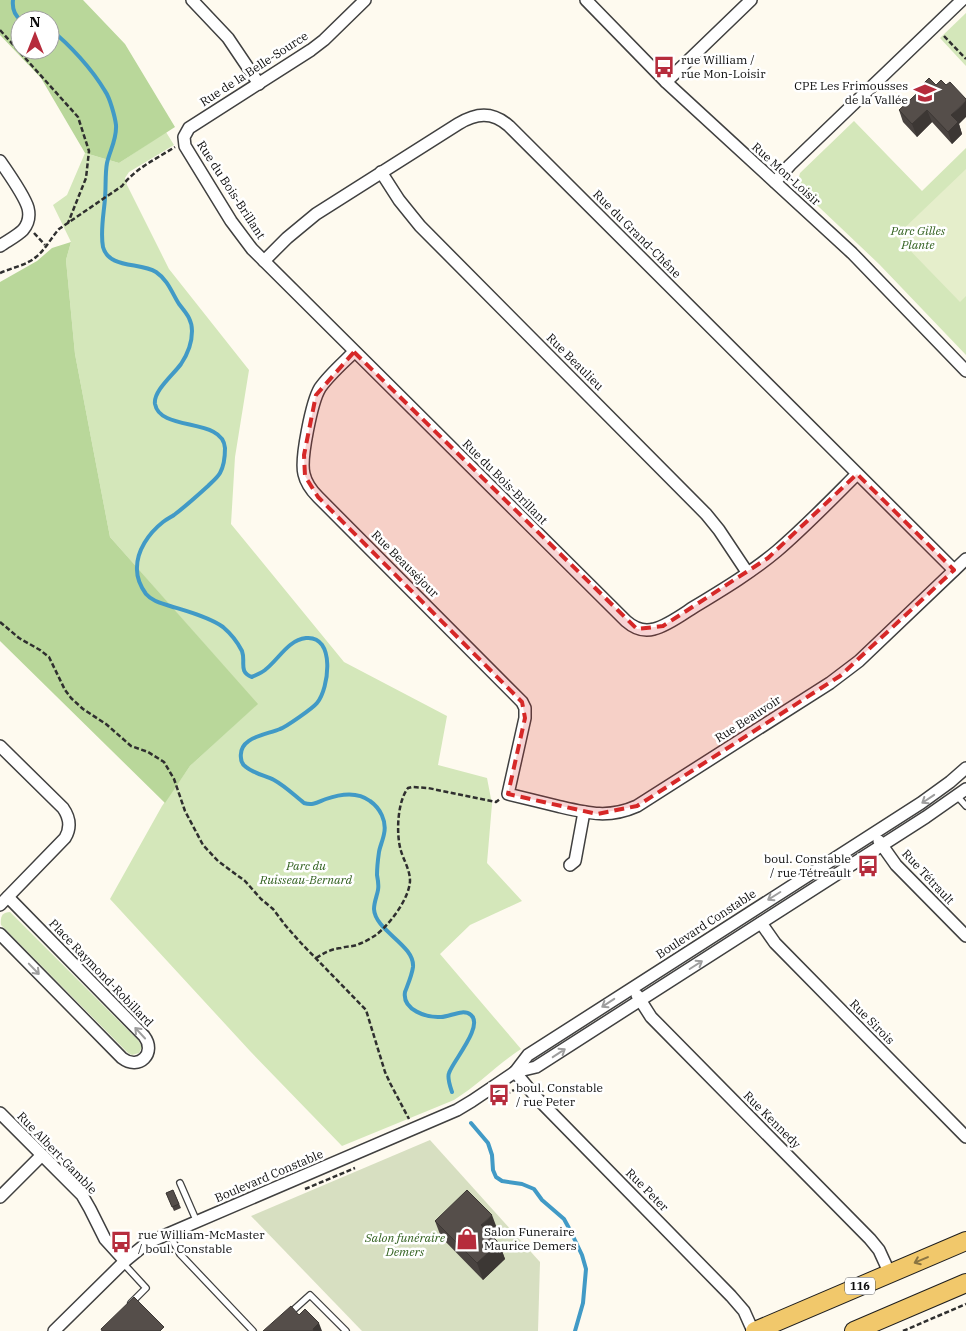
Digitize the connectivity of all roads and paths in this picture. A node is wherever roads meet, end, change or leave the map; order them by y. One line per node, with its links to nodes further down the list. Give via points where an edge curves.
1 (192, 0): 10 (street, via 228,38)
2 (365, 0): 10 (street, Rue de la Belle-Source, via 317,45)
3 (586, 0): 9 (street, Rue Mon-Loisir)
4 (751, 0): 9 (street)
5 (962, 0): 14 (street)
6 (0, 30): 15 (path, via 78,117 89,151 86,178)
7 (944, 36): 8 (path)
8 (966, 58)
9 (666, 82): 14 (street, Rue Mon-Loisir)
10 (259, 84): 11 (street, Rue de la Belle-Source, via 189,128)
11 (179, 145): 15 (path, via 139,169 122,186); 19 (street, Rue du Bois-Brillant, via 191,158 231,221)
12 (0, 161): 18 (street, via 27,205 29,217 21,232)
13 (381, 172): 19 (street, Rue du Grand-Chêne, via 302,224); 23 (street, Rue du Grand-Chêne, via 472,117 492,116 505,123); 26 (street, Rue Beaulieu, via 420,226 706,514)
14 (775, 182): 22 (street, Rue Mon-Loisir, via 852,253)
15 (67, 224): 17 (path)
16 (33, 232): 17 (path)
17 (45, 245): 20 (path, via 38,256)
18 (0, 246)
19 (264, 261): 21 (street, Rue du Bois-Brillant)
20 (0, 273)
21 (354, 352): 26 (street, Rue du Bois-Brillant, via 633,627 658,628); 31 (street, Rue Beauséjour, via 316,395 304,455 304,476 318,497 522,702 525,718)
22 (966, 371)
23 (857, 474): 25 (street, Rue du Grand-Chêne); 26 (street, Rue du Bois-Brillant, via 784,545)
24 (966, 559): 25 (street, Rue Beauvoir)
25 (954, 570): 33 (street, Rue Beauvoir, via 859,661 830,683 637,806 611,814)
26 (748, 572)
27 (0, 622): 42 (path, via 18,638 49,657 71,698 83,709 131,746 164,762 203,845 273,909)
28 (0, 746): 37 (street, via 63,808 69,823 65,838)
29 (966, 768): 34 (street, Boulevard Constable, one-way to 34, via 938,792)
30 (962, 793): 32 (lane); 35 (street, Boulevard Constable)
31 (508, 794): 33 (street, Rue Beauvoir); 42 (path, via 496,802 428,788 408,788 402,800 398,833 410,883 400,907 377,934 360,944 330,950)
32 (966, 806)
33 (584, 812): 36 (street, via 575,861)
34 (874, 833): 35 (street, Rue Tétrault); 43 (street, Boulevard Constable, one-way to 43)
35 (882, 846): 39 (street, Boulevard Constable); 41 (street, Rue Tétrault, via 896,865)
36 (570, 865)
37 (8, 897): 38 (street); 40 (street, Place Raymond-Robillard, one-way to 37, via 122,1058 134,1063 145,1058 149,1046 144,1036)
38 (0, 905)
39 (761, 923): 44 (street, Boulevard Constable, one-way to 39); 48 (street, Rue Sirois, via 775,943)
40 (0, 934)
41 (966, 936)
42 (316, 958): 47 (path, via 366,1010 390,1083)
43 (632, 988): 44 (street, Rue Kennedy); 45 (street, Boulevard Constable, one-way to 45, via 528,1055)
44 (640, 1000): 45 (street, Boulevard Constable, one-way to 44, via 536,1067); 56 (street, Rue Kennedy, via 651,1017 870,1239)
45 (515, 1072): 52 (street, Boulevard Constable, via 457,1110); 64 (street, Rue Peter, via 736,1302)
46 (0, 1113): 49 (street, Rue Albert-Gamble)
47 (410, 1120)
48 (966, 1137)
49 (42, 1155): 51 (street); 55 (street, Rue Albert-Gamble, via 85,1200 105,1239)
50 (180, 1183): 52 (lane)
51 (0, 1197)
52 (196, 1222): 53 (street, Boulevard Constable)
53 (169, 1234): 55 (street, Boulevard Constable, via 144,1245); 62 (lane, via 180,1254)
54 (966, 1242): 56 (main road, 116, one-way to 56)
55 (124, 1262): 59 (lane, via 146,1288); 61 (street, Boulevard Constable)
56 (890, 1274): 64 (main road, 116)
57 (966, 1283): 65 (main road)
58 (966, 1304): 66 (path)
59 (128, 1306)
60 (284, 1319): 63 (lane, via 310,1295)
61 (54, 1331)
62 (253, 1331)
63 (346, 1331)
64 (754, 1331)
65 (854, 1331)
66 (903, 1331)

